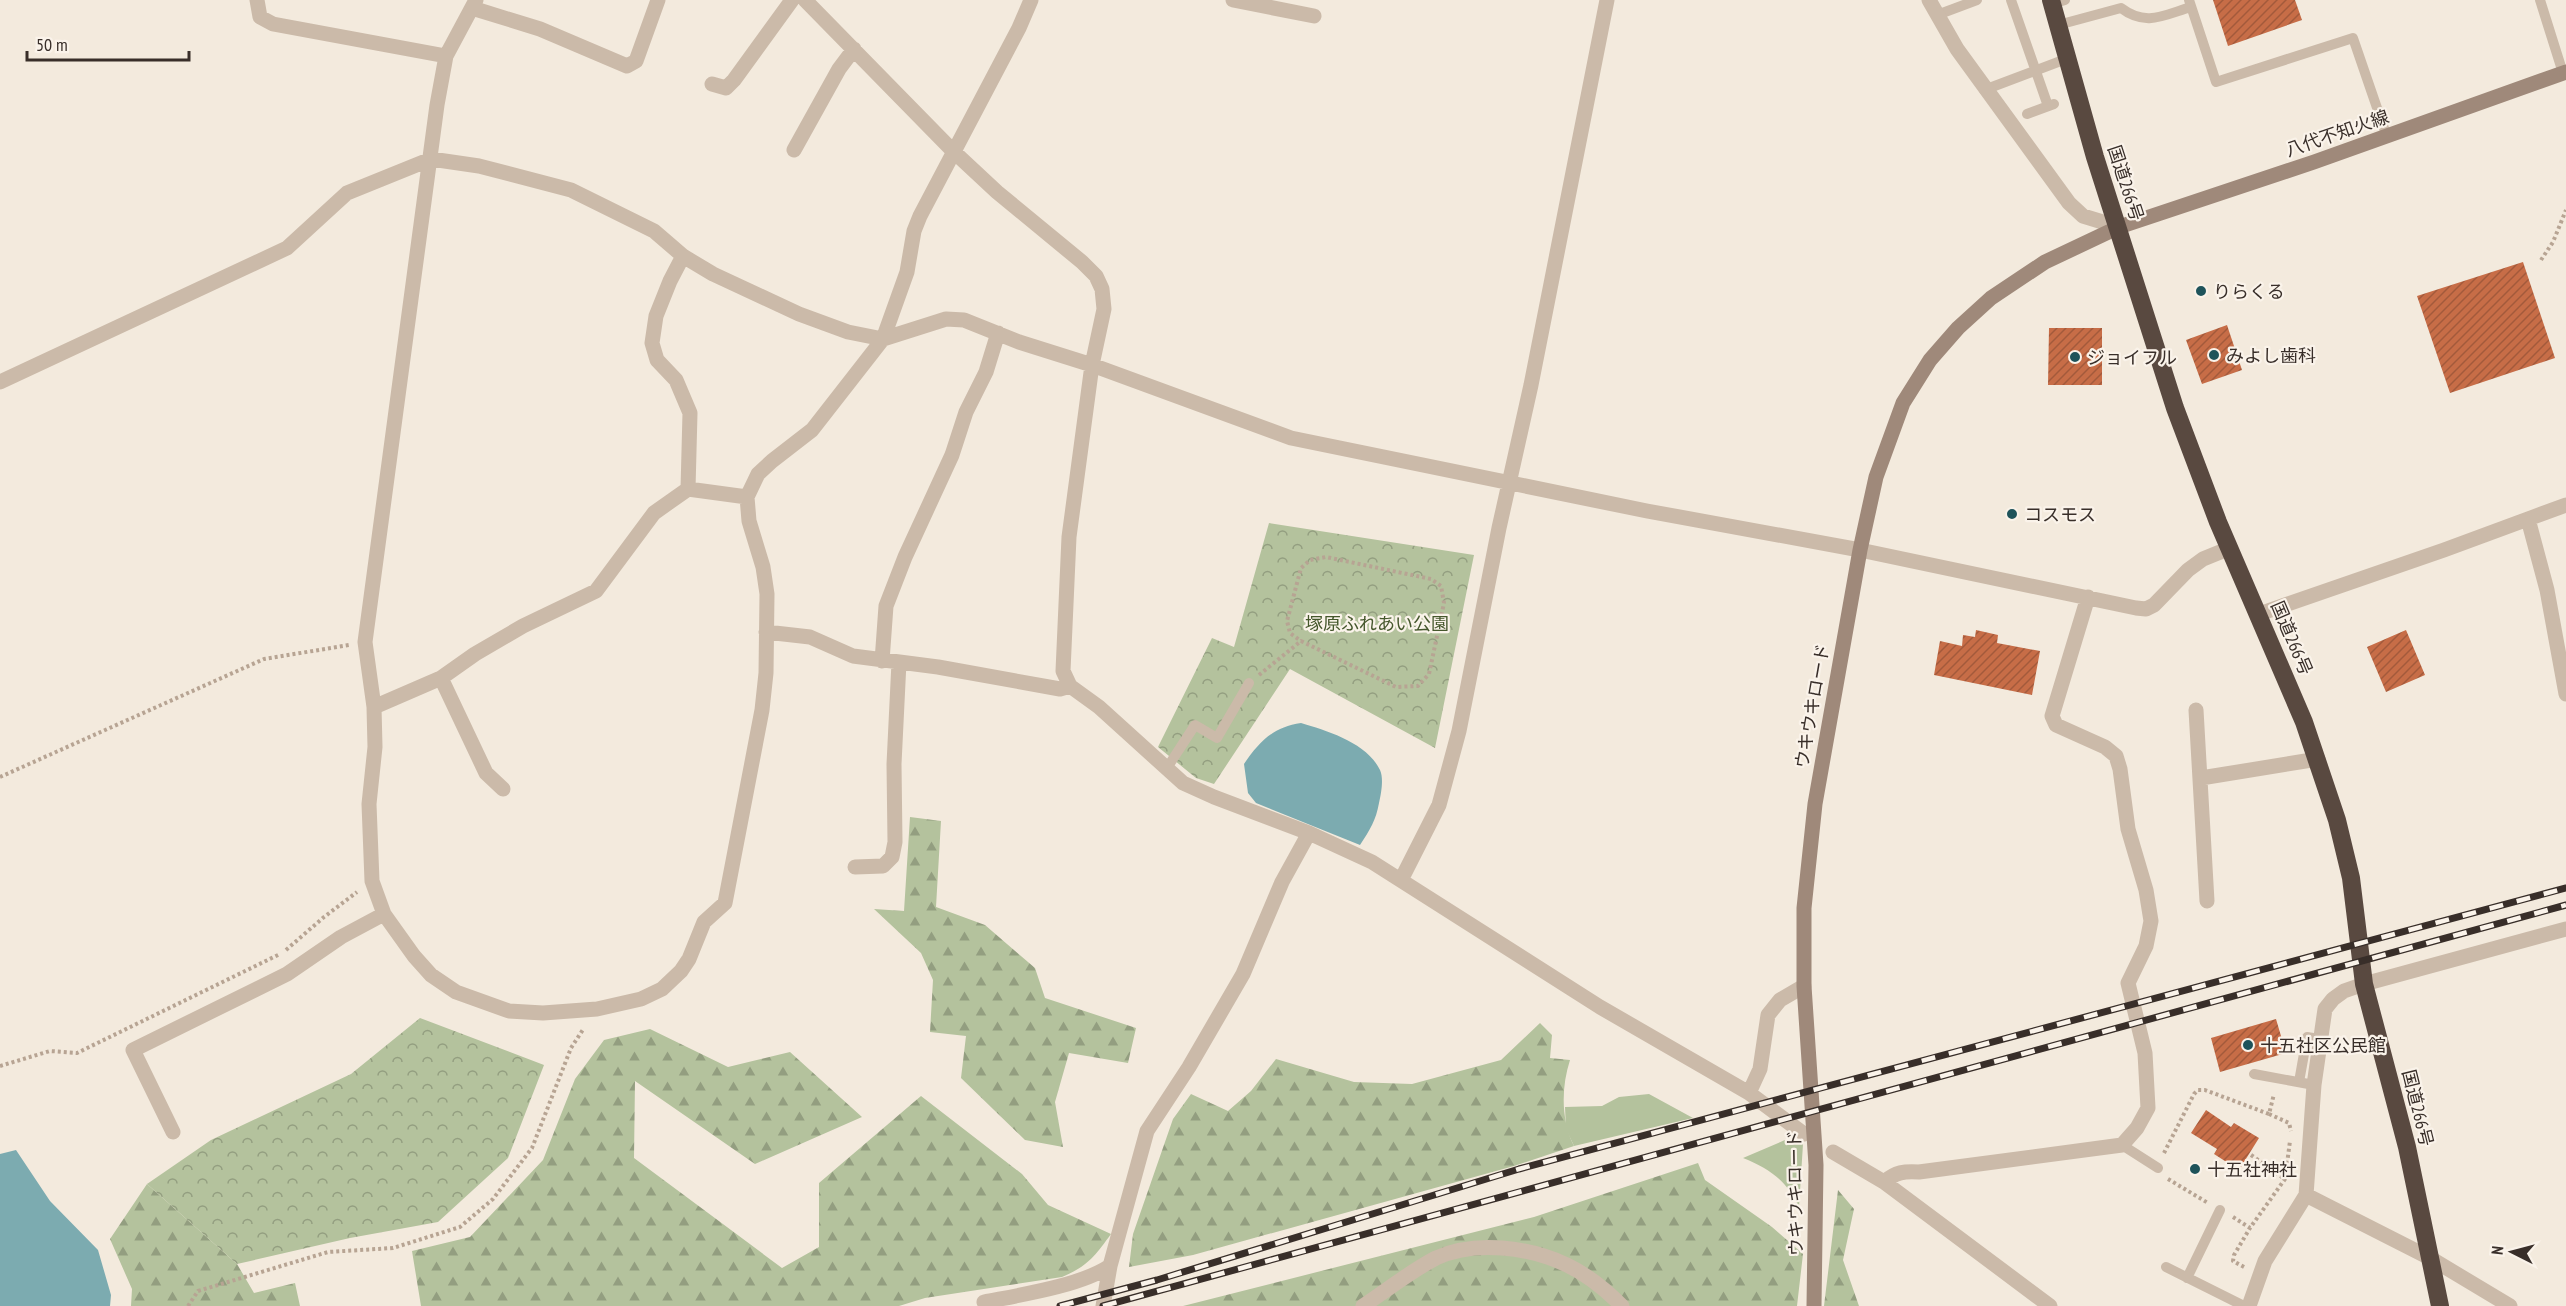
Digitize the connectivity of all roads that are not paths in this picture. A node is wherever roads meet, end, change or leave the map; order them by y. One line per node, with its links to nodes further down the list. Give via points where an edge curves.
1 (256, 0): 19 (street, via 260,17 273,24)
2 (658, 0): 14 (street, via 636,61 627,66)
3 (792, 0): 23 (street, via 734,80 726,88)
4 (805, 0): 18 (street)
5 (1031, 0): 28 (street)
6 (1233, 0): 16 (street)
7 (1607, 0): 36 (street)
8 (1929, 0): 15 (street)
9 (1977, 0): 15 (lane)
10 (2011, 0): 21 (lane)
11 (2540, 0): 22 (lane)
12 (2056, 1): 17 (highway, 国道266号)
13 (2190, 3): 17 (lane, via 2151,19 2139,19 2121,8); 26 (lane, via 2216,82 2353,38)
14 (474, 4): 19 (street)
15 (1937, 15): 24 (street)
16 (1314, 16)
17 (2058, 25): 20 (highway, 国道266号)
18 (854, 49): 27 (street); 28 (street)
19 (446, 56): 29 (street)
20 (2066, 59): 21 (lane); 30 (highway, 国道266号)
21 (2034, 69): 24 (lane); 25 (lane, via 2051,105)
22 (2564, 73): 26 (street, 八代不知火線)
23 (712, 84)
24 (1984, 90): 30 (street, via 2069,203 2084,216)
25 (2027, 114)
26 (2386, 137): 30 (street, 八代不知火線)
27 (794, 150)
28 (953, 151): 33 (street, via 914,231 907,272); 34 (street, via 1096,276 1104,309)
29 (431, 159): 31 (street, via 479,166 571,190 654,231); 35 (street, via 347,193 287,248); 52 (street, via 365,642)
30 (2119, 227): 41 (highway, 国道266号, via 2175,408); 42 (street, ウキウキロード, via 2045,262 1991,298 1930,360 1903,403 1876,477)
31 (683, 256): 33 (street, via 799,314 848,332); 37 (street, via 656,316 652,344 657,360 676,380 690,413)
32 (998, 333): 33 (street, via 964,320 946,320); 34 (street); 46 (street, via 952,455 904,557 886,606)
33 (883, 339): 38 (street, via 812,430 758,474)
34 (1092, 365): 36 (street, via 1291,438); 50 (street, via 1069,537 1063,671)
35 (0, 382)
36 (1510, 482): 42 (street); 60 (street, via 1444,788)
37 (688, 489): 38 (street); 48 (street, via 654,513 596,591 523,626)
38 (747, 497): 45 (street, via 767,594)
39 (2566, 505): 40 (street)
40 (2528, 519): 44 (street); 51 (street, via 2547,590)
41 (2230, 548): 43 (street, via 2203,559 2146,609); 44 (highway, 国道266号)
42 (1860, 550): 43 (street); 65 (street, ウキウキロード, via 1815,804 1804,908)
43 (2088, 597): 71 (street, via 2052,716 2056,725 2116,756 2121,769 2127,829 2146,890 2151,921 2146,946 2128,983 2145,1053 2148,1108 2138,1128)
44 (2259, 614): 54 (highway, 国道266号)
45 (766, 632): 46 (street, via 810,637 853,656); 62 (street, via 762,710 724,903 704,922 689,959 662,989 641,999 597,1009 508,1011 456,992 430,975)
46 (882, 661): 47 (street)
47 (899, 662): 50 (street, via 1060,689); 59 (street, via 892,857 883,866)
48 (441, 678): 52 (street); 57 (street, via 486,772)
49 (1249, 683): 55 (lane, via 1217,738 1195,725)
50 (1070, 686): 55 (street)
51 (2566, 694)
52 (374, 707): 62 (street, via 375,747 369,804 372,881)
53 (2196, 710): 56 (street)
54 (2318, 759): 56 (street); 64 (highway, 国道266号, via 2351,878)
55 (1167, 768): 58 (street, via 1184,783 1214,797)
56 (2201, 778): 61 (street)
57 (503, 789)
58 (1309, 833): 60 (street); 78 (street, via 1282,882 1243,974 1147,1131)
59 (855, 867)
60 (1401, 880): 68 (street, via 1600,1007)
61 (2208, 901)
62 (384, 914): 69 (street, via 341,937 287,974 133,1050)
63 (2566, 929): 64 (street)
64 (2364, 984): 67 (street, via 2344,991 2325,1009); 77 (highway, 国道266号, via 2407,1147)
65 (1804, 986): 68 (street, via 1780,1000 1768,1015 1760,1069); 86 (street, ウキウキロード, via 1816,1165)
66 (2254, 1074): 67 (lane)
67 (2307, 1084): 75 (street)
68 (1749, 1093): 70 (street)
69 (173, 1132)
70 (1804, 1134)
71 (2122, 1145): 73 (lane); 74 (street, via 1905,1171)
72 (1833, 1152): 74 (street)
73 (2158, 1168)
74 (1884, 1182): 82 (street)
75 (2306, 1195): 77 (street); 87 (street, via 2265,1261)
76 (2220, 1210): 80 (lane)
77 (2430, 1258): 88 (highway, 国道266号); 89 (street)
78 (1110, 1266): 81 (street, via 1077,1280); 83 (street)
79 (2166, 1267): 80 (lane)
80 (2187, 1278): 87 (lane)
81 (984, 1302)
82 (2046, 1305)
83 (1103, 1306)
84 (1362, 1306): 85 (street, via 1437,1258 1481,1246 1535,1254 1567,1265 1603,1287)
85 (1622, 1306)
86 (1814, 1306)
87 (2246, 1306)
88 (2440, 1306)
89 (2510, 1306)

